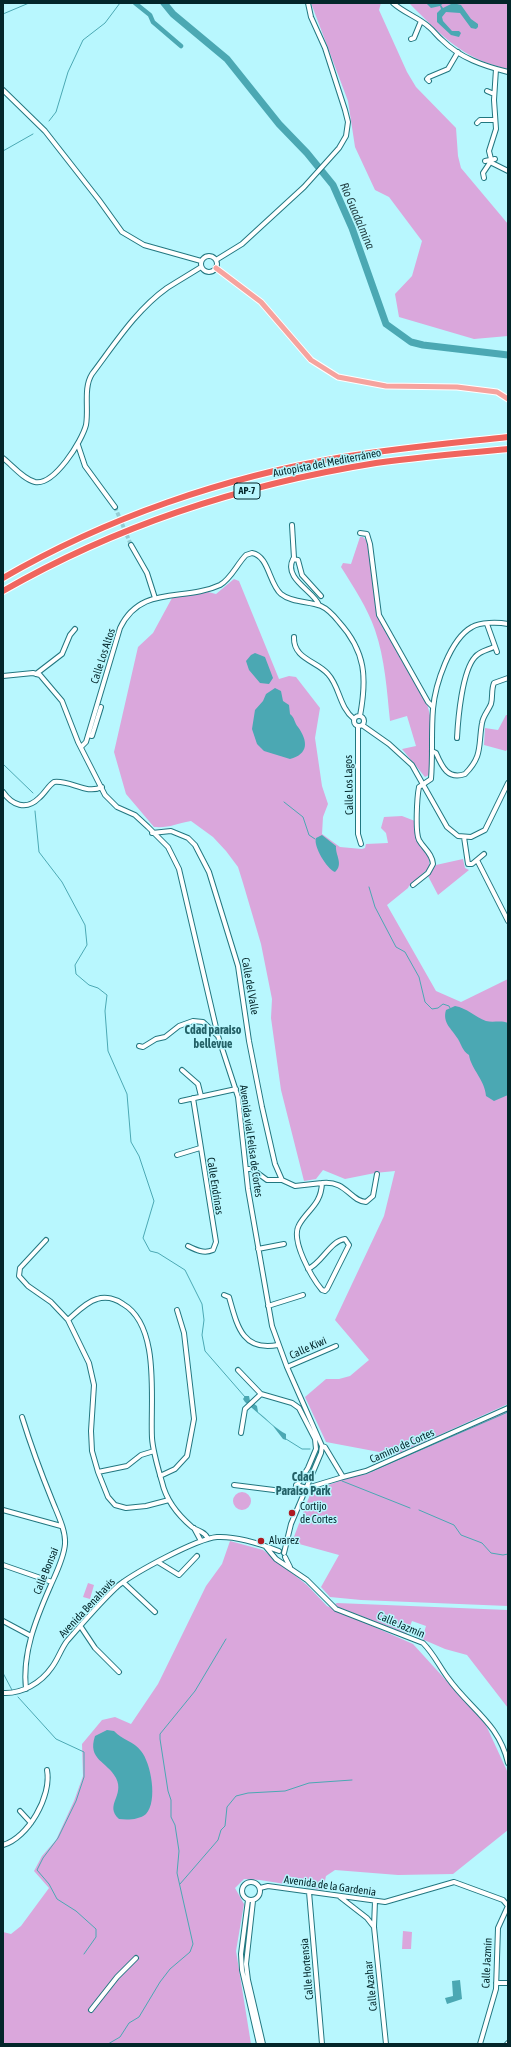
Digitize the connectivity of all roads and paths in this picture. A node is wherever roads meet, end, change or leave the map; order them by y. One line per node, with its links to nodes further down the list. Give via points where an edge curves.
1 (308, 3): 19 (street, via 348,122 346,136 339,148 304,187 242,244)
2 (393, 3): 3 (street, via 409,16)
3 (421, 20): 4 (street, via 417,35); 5 (street, via 442,41)
4 (411, 39)
5 (458, 52): 6 (street); 8 (street, via 450,69 427,79)
6 (496, 69): 7 (street); 11 (street)
7 (508, 72)
8 (429, 81)
9 (3, 90): 20 (street, via 45,131 126,235 144,245)
10 (487, 91): 11 (street)
11 (494, 94): 12 (street)
12 (495, 120): 13 (street); 16 (street, via 496,129 489,151)
13 (479, 121)
14 (495, 158): 16 (street)
15 (485, 161): 16 (street)
16 (491, 161): 17 (street); 18 (street, via 484,170)
17 (508, 171)
18 (484, 178)
19 (216, 260): 20 (street, via 209,255); 22 (street)
20 (201, 261): 21 (street)
21 (201, 267): 22 (street, via 208,272); 25 (street, via 166,289 151,302 92,374 87,383 86,427)
22 (216, 268): 23 (main road, via 261,302 311,360 338,377 386,386 457,387 497,392)
23 (508, 399)
24 (508, 437): 33 (highway, Autopista del Mediterráneo / AP-7, via 342,457 230,483 121,521 68,544)
25 (78, 445): 27 (street, via 53,475 39,482 28,478); 28 (street, via 90,474)
26 (508, 449): 34 (highway, Autopista del Mediterráneo / AP-7, via 376,463 262,487 208,502 114,536 34,573)
27 (3, 458)
28 (115, 507)
29 (292, 525): 32 (street)
30 (360, 533): 48 (street, via 367,534 370,544 379,615)
31 (131, 545): 36 (street, via 148,573)
32 (294, 558): 35 (street, via 298,560 302,575); 37 (street, via 292,562 296,578)
33 (3, 578)
34 (3, 591)
35 (321, 596)
36 (155, 598): 37 (street, via 220,584 246,555 252,553 261,558 280,593 290,599); 52 (street, Calle Los Altos, via 137,606 124,620)
37 (319, 605): 49 (street, via 346,630 361,658 365,688)
38 (487, 624): 39 (street); 42 (street); 48 (street, via 472,627 450,653)
39 (508, 624)
40 (75, 629): 44 (street, via 62,654)
41 (294, 637): 50 (street, via 299,653 328,674 336,687 342,706)
42 (494, 647): 43 (street); 53 (street, via 480,653 472,662 460,702)
43 (497, 652)
44 (36, 674): 45 (street); 54 (street, Avenida vial Felisa de Cortes, via 40,675 62,700)
45 (3, 676)
46 (508, 678): 55 (street, via 494,683 492,687 491,703 482,722 479,755 465,774 454,776 448,773 443,769 436,753)
47 (101, 707): 52 (street, Calle Los Altos, via 92,736)
48 (433, 707): 55 (street)
49 (360, 716): 50 (street); 51 (street, Calle Los Lagos, via 364,720)
50 (354, 719): 51 (street, via 354,723)
51 (360, 725): 57 (street, via 405,757); 62 (street, Calle Los Lagos, via 358,834)
52 (88, 735): 54 (street, Calle Los Altos)
53 (457, 738)
54 (82, 746): 58 (street, Avenida vial Felisa de Cortes)
55 (432, 751): 57 (street, via 431,779)
56 (508, 783): 61 (street, via 485,830 471,837)
57 (424, 784): 61 (street, via 452,833); 65 (street, via 418,789 418,839 431,856 433,864 428,873)
58 (102, 787): 59 (street, via 89,790 64,782 54,782 35,802 22,806 11,802); 60 (street, Avenida vial Felisa de Cortes, via 111,801 122,810 135,815)
59 (3, 792)
60 (152, 833): 67 (street, Avenida vial Felisa de Cortes, via 168,847 178,869); 78 (street, Calle del Valle, via 171,831 188,838 195,845 208,872 238,966 262,1107 275,1164)
61 (464, 837): 64 (street, via 467,863 471,865)
62 (361, 844)
63 (484, 854): 64 (street)
64 (477, 860): 66 (street)
65 (413, 885)
66 (508, 920)
67 (218, 1036): 68 (street, via 203,1022 193,1021 179,1026 165,1037 143,1047); 70 (street, Avenida vial Felisa de Cortes)
68 (139, 1046)
69 (182, 1070): 71 (street, via 198,1084)
70 (236, 1089): 71 (street); 76 (street, Avenida vial Felisa de Cortes)
71 (201, 1096): 72 (street)
72 (193, 1098): 73 (street); 74 (street, Calle Endrinas)
73 (181, 1101)
74 (200, 1148): 75 (street); 82 (street, Calle Endrinas, via 216,1244 213,1250 208,1252)
75 (176, 1154)
76 (246, 1169): 78 (street, via 252,1169 267,1180); 83 (street, Avenida vial Felisa de Cortes)
77 (377, 1174): 79 (street, via 373,1196 366,1202 340,1185)
78 (282, 1180): 79 (street, via 298,1186)
79 (322, 1183): 84 (street, via 320,1198 297,1230 299,1245)
80 (46, 1240): 89 (street, via 20,1268 19,1276 28,1286 51,1302)
81 (284, 1244): 83 (street)
82 (188, 1246)
83 (258, 1249): 87 (street, Avenida vial Felisa de Cortes)
84 (308, 1269): 84 (street, via 322,1290 326,1291 348,1242 345,1239 336,1243 321,1260)
85 (224, 1295): 90 (street, via 229,1297 238,1327 246,1338 261,1346)
86 (303, 1295): 87 (street)
87 (268, 1306): 90 (street, Avenida vial Felisa de Cortes)
88 (177, 1310): 101 (street, via 184,1333 194,1420 187,1456 174,1469)
89 (68, 1320): 99 (street, via 91,1302 104,1298 119,1301 135,1315 142,1328 150,1358); 100 (street, via 87,1355 94,1385 91,1440)
90 (278, 1345): 92 (street, Avenida vial Felisa de Cortes)
91 (336, 1346): 92 (street, Calle Kiwi)
92 (287, 1367): 98 (street, Avenida vial Felisa de Cortes)
93 (238, 1370): 94 (street)
94 (261, 1394): 97 (street, via 245,1410); 104 (street, via 292,1403 299,1408 315,1438 316,1450)
95 (508, 1408): 102 (street, Camino de Cortes, via 366,1472)
96 (22, 1417): 108 (street, Calle Bonsai)
97 (241, 1433)
98 (322, 1446): 102 (street, Avenida vial Felisa de Cortes); 105 (street)
99 (154, 1451): 100 (street, via 141,1455 131,1464); 101 (street)
100 (98, 1472): 106 (street, via 111,1502 119,1507 146,1506)
101 (160, 1476): 106 (street)
102 (343, 1477): 105 (street, Camino de Cortes)
103 (234, 1485): 104 (street, via 288,1493)
104 (298, 1486): 105 (street)
105 (307, 1488): 112 (street)
106 (169, 1500): 109 (street)
107 (3, 1510): 108 (street)
108 (61, 1526): 122 (street, Calle Bonsai, via 65,1548)
109 (194, 1528): 110 (street); 111 (street)
110 (208, 1538): 111 (street, Avenida Benahavis); 113 (street, Avenida Benahavis, via 230,1538)
111 (201, 1541): 119 (street, Avenida Benahavis)
112 (286, 1542): 114 (street); 115 (street)
113 (266, 1547): 114 (street, Avenida Benahavis); 117 (street)
114 (279, 1551): 115 (street, Avenida Benahavis); 117 (street)
115 (285, 1555): 118 (street); 121 (street, Calle Jazmín)
116 (197, 1556): 119 (street, via 179,1575)
117 (275, 1556): 118 (street, Calle Jazmín)
118 (280, 1561): 121 (street, Calle Jazmín)
119 (158, 1562): 123 (street, Avenida Benahavis)
120 (3, 1565): 122 (street)
121 (290, 1567): 131 (street, Calle Jazmín, via 336,1609 424,1643 448,1679 496,1732 505,1748)
122 (52, 1582): 127 (street, Calle Bonsai, via 36,1617)
123 (123, 1582): 124 (street); 126 (street, Avenida Benahavis)
124 (155, 1612)
125 (3, 1621): 127 (street)
126 (81, 1627): 128 (street, via 95,1648); 129 (street, Avenida Benahavis, via 66,1642 45,1675)
127 (31, 1636): 129 (street, Calle Bonsai, via 24,1675)
128 (119, 1672)
129 (26, 1689): 130 (street, Avenida Benahavis)
130 (6, 1693)
131 (508, 1763)
132 (47, 1770): 134 (street, via 42,1802)
133 (20, 1811): 134 (street)
134 (31, 1823): 135 (street, via 20,1837)
135 (3, 1845)
136 (260, 1888): 137 (street, Avenida de la Gardenia, via 268,1886); 139 (street, via 259,1897); 139 (street, via 253,1882 244,1885 242,1893)
137 (309, 1892): 138 (street, Avenida de la Gardenia); 149 (street, Calle Hortensia)
138 (340, 1897): 140 (street, Avenida de la Gardenia); 142 (street, via 367,1918)
139 (250, 1901): 147 (street, via 241,1954 242,1970); 148 (street, via 246,1964)
140 (375, 1902): 141 (street, Avenida de la Gardenia, via 385,1902 454,1882 503,1900); 142 (street, Calle Azahar)
141 (508, 1906): 144 (street, Calle Jazmín, via 498,1928)
142 (374, 1927): 150 (street, Calle Azahar)
143 (136, 1958): 146 (street)
144 (496, 1983): 145 (street); 151 (street, Calle Jazmín)
145 (508, 1983)
146 (91, 2010)
147 (259, 2044)
148 (263, 2044)
149 (322, 2044)
150 (386, 2044)
151 (480, 2044)

